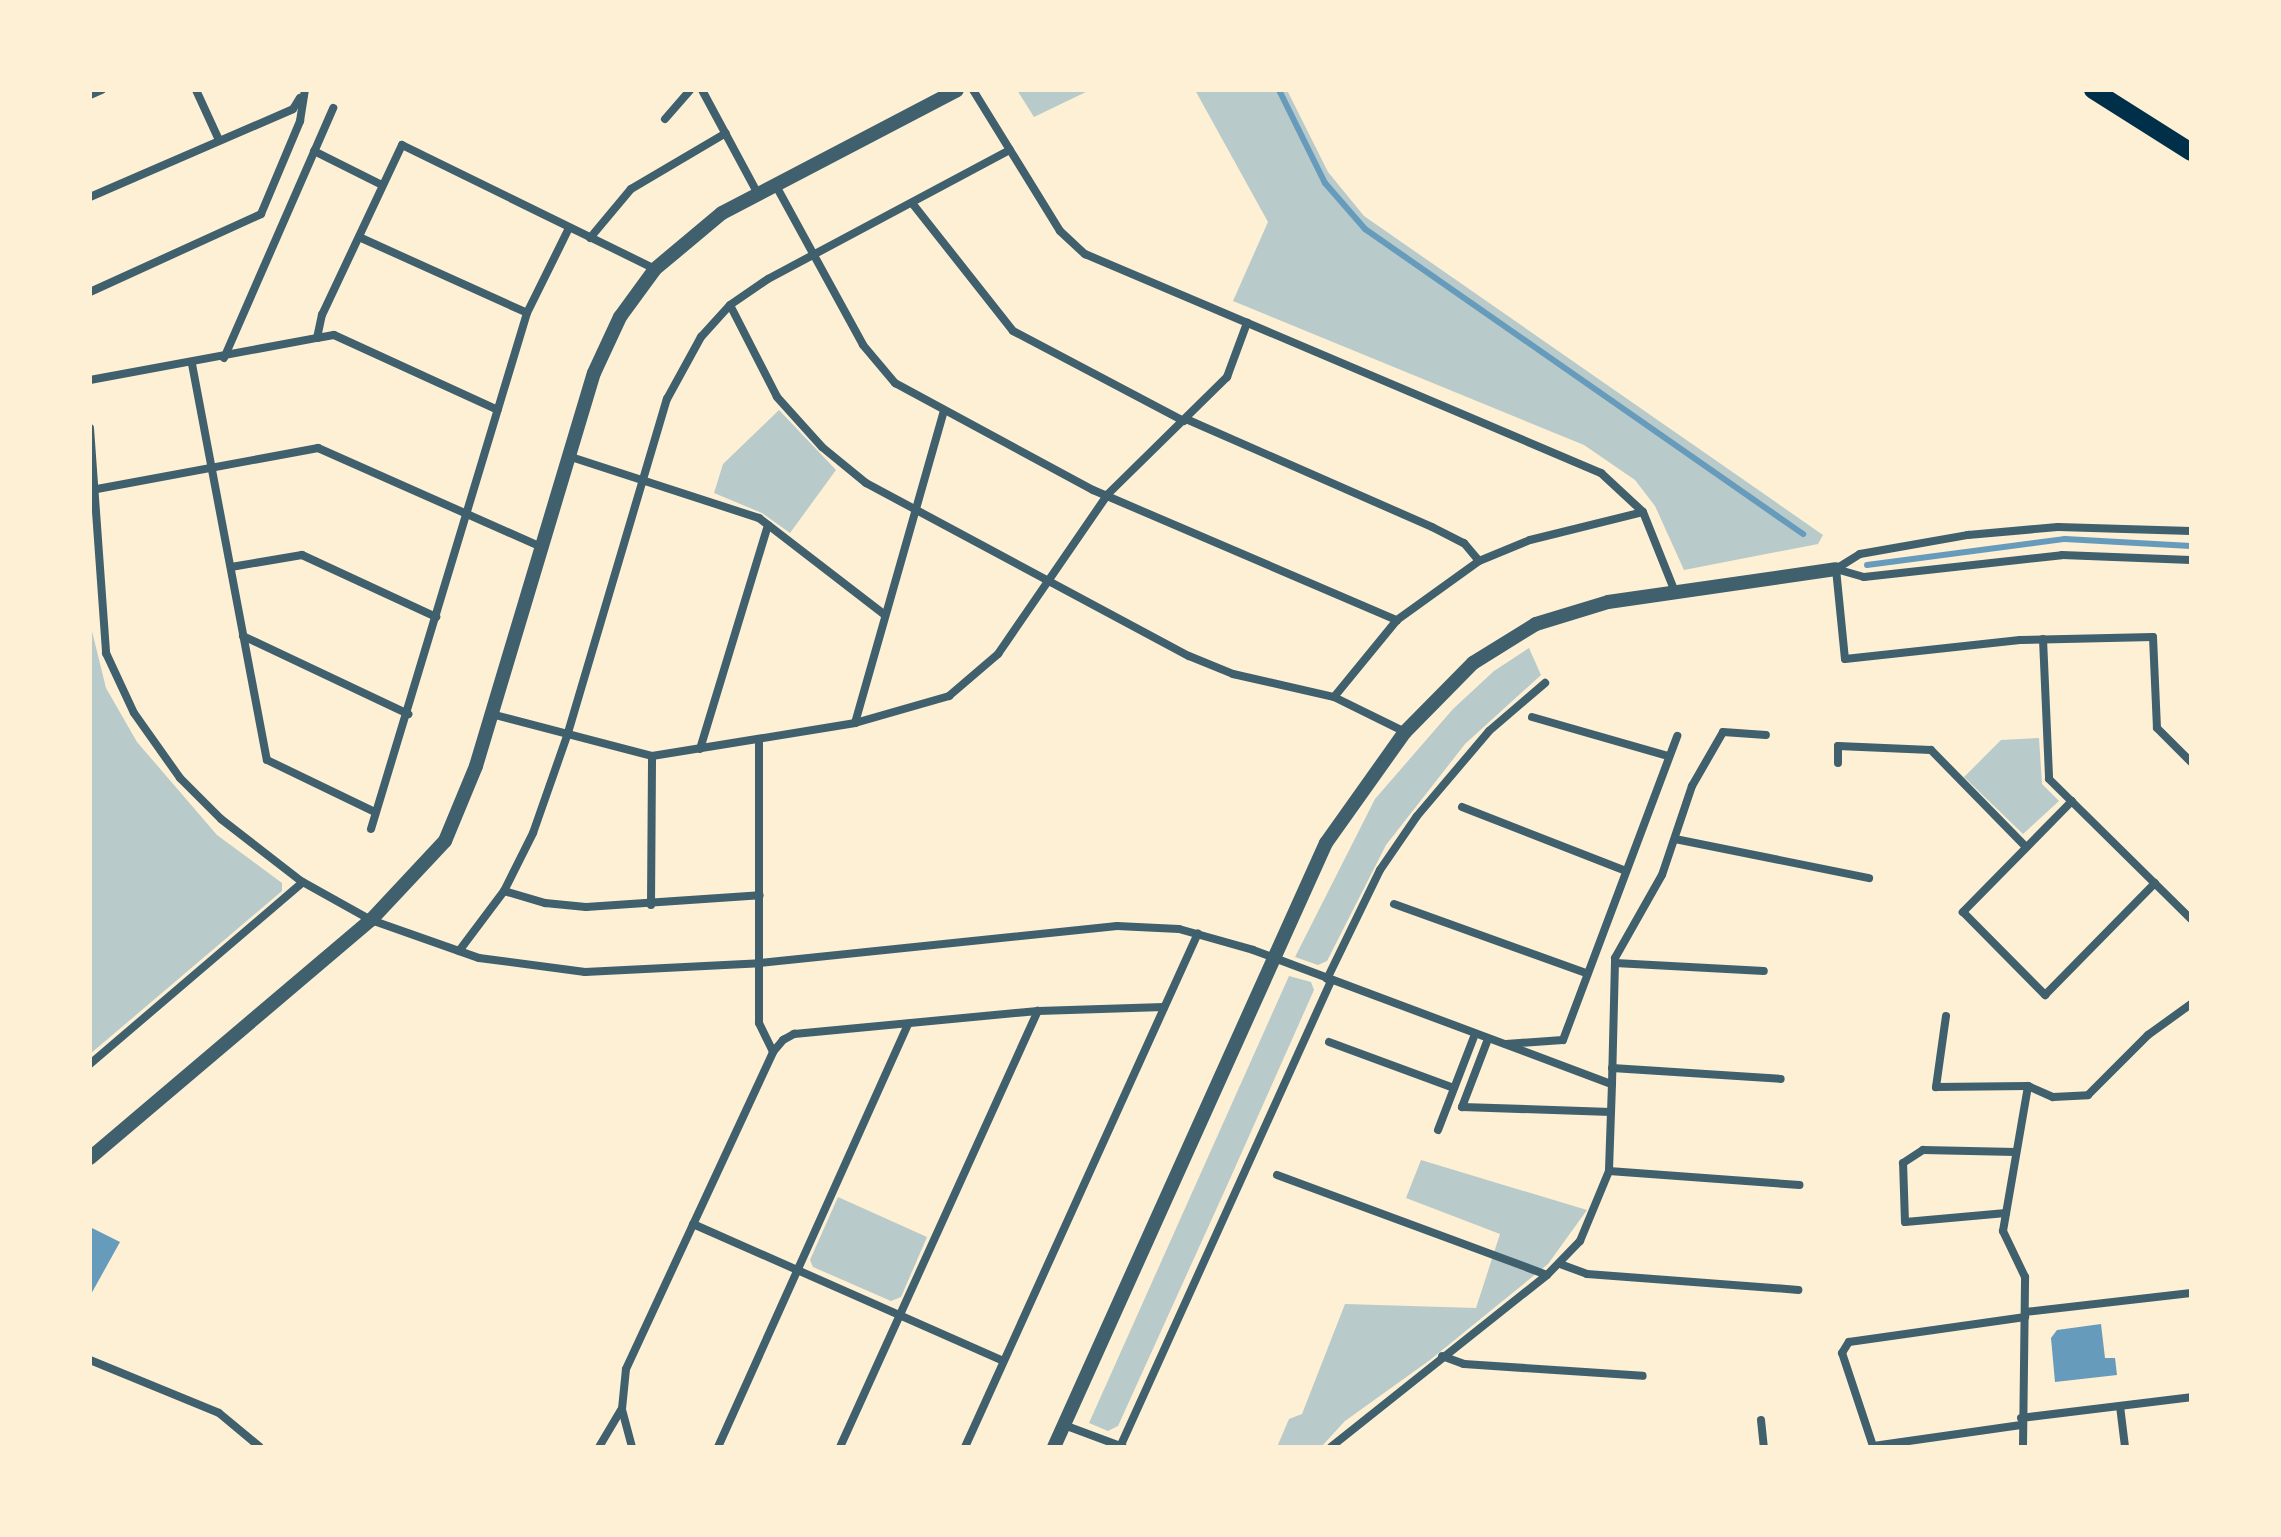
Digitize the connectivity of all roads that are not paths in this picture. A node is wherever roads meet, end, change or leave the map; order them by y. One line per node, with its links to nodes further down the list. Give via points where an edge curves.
1 (102, 90): 9 (street)
2 (196, 90): 13 (street)
3 (690, 90): 11 (street)
4 (702, 90): 12 (street)
5 (957, 90): 17 (street)
6 (973, 90): 14 (street)
7 (2093, 90): 16 (highway)
8 (303, 94): 13 (street, via 293,109); 27 (street, via 300,121 261,214)
9 (90, 95)
10 (333, 108): 15 (street)
11 (665, 119)
12 (726, 133): 19 (street); 24 (street, via 637,184)
13 (219, 140): 20 (street)
14 (1010, 150): 21 (street); 30 (street, via 1060,231 1085,254)
15 (314, 151): 18 (street); 32 (street)
16 (2191, 152)
17 (775, 184): 19 (street); 25 (street)
18 (382, 185): 22 (street, via 402,145); 23 (street)
19 (758, 194): 26 (street, via 698,229)
20 (90, 197)
21 (912, 203): 25 (street); 37 (street, via 1013,331)
22 (569, 228): 24 (street); 29 (street)
23 (359, 237): 29 (street); 31 (street)
24 (590, 238): 26 (street)
25 (814, 255): 28 (street); 36 (street, via 875,362 895,383)
26 (655, 269): 39 (street, via 608,339)
27 (90, 292)
28 (730, 305): 41 (street, via 682,368); 45 (street, via 767,380 802,428 843,468)
29 (527, 313): 35 (street)
30 (1247, 323): 37 (street, via 1227,377); 46 (street, via 1579,460 1622,488)
31 (317, 338): 32 (street); 35 (street, via 334,335)
32 (224, 358): 33 (street)
33 (192, 364): 34 (street, via 186,360); 40 (street)
34 (90, 380)
35 (498, 410): 47 (street)
36 (944, 411): 43 (street); 45 (street)
37 (1185, 420): 43 (street); 52 (street, via 1432,527 1464,543)
38 (90, 428): 42 (street)
39 (568, 456): 41 (street); 50 (street)
40 (212, 467): 42 (street); 47 (street, via 318,448); 53 (street)
41 (644, 479): 48 (street, via 733,507); 70 (street)
42 (97, 489): 44 (street)
43 (1108, 494): 55 (street); 59 (street)
44 (93, 503): 86 (street, via 106,653 116,680 190,788)
45 (916, 512): 55 (street); 57 (street)
46 (1643, 512): 52 (street, via 1530,540); 56 (street)
47 (468, 515): 50 (street); 58 (street)
48 (768, 525): 57 (street); 73 (street)
49 (2191, 531): 54 (street, via 2058,527 1968,535 1860,554)
50 (541, 547): 65 (street)
51 (2191, 560): 54 (street, via 2062,555 1864,577)
52 (1479, 561): 59 (street)
53 (231, 567): 58 (street, via 302,555); 60 (street)
54 (1836, 569): 56 (street); 61 (street, via 1845,659)
55 (1048, 582): 63 (street, via 1221,669); 67 (street, via 998,654 964,686 919,708)
56 (1675, 592): 68 (street, via 1587,607 1519,631 1462,672)
57 (885, 615): 67 (street)
58 (436, 617): 64 (street)
59 (1397, 620): 63 (street)
60 (243, 636): 64 (street); 80 (street, via 267,760)
61 (2043, 639): 76 (street, via 2153,637 2157,728); 78 (street, via 2049,779)
62 (1545, 683): 101 (street, via 1489,731 1417,816 1380,870)
63 (1334, 697): 68 (street)
64 (408, 714): 80 (street)
65 (491, 714): 70 (street); 93 (street, via 469,788 445,841)
66 (1532, 717): 75 (street)
67 (855, 723): 72 (street)
68 (1405, 732): 96 (street, via 1326,843)
69 (1766, 735): 82 (street, via 1723,732 1692,786 1674,827)
70 (567, 736): 74 (street); 88 (street, via 526,849)
71 (1677, 736): 75 (street)
72 (759, 739): 73 (street); 89 (street)
73 (700, 749): 74 (street)
74 (652, 756): 91 (street)
75 (1668, 756): 84 (street)
76 (2191, 762)
77 (1838, 763): 83 (street, via 1838,746 1931,750)
78 (2072, 801): 83 (street); 87 (street)
79 (1462, 807): 84 (street)
80 (375, 812): 81 (street)
81 (371, 829)
82 (1675, 839): 85 (street); 98 (street)
83 (2026, 847): 87 (street, via 1963,912 2045,995)
84 (1626, 871): 100 (street)
85 (1869, 878)
86 (303, 882): 93 (street); 112 (street)
87 (2155, 883): 92 (street)
88 (504, 891): 91 (street, via 545,903); 95 (street)
89 (760, 895): 91 (street); 97 (street)
90 (1394, 904): 100 (street)
91 (651, 905)
92 (2191, 919)
93 (371, 920): 95 (street); 121 (street)
94 (1198, 933): 96 (street); 97 (street, via 1117,926); 103 (street)
95 (459, 951): 97 (street, via 566,972)
96 (1272, 959): 101 (street); 143 (street)
97 (760, 963): 111 (street, via 759,1023)
98 (1615, 963): 99 (street); 113 (street)
99 (1764, 971)
100 (1586, 973): 110 (street, via 1563,1040)
101 (1329, 980): 107 (street); 151 (street)
102 (2191, 1004): 116 (street, via 2148,1035 2088,1095 2053,1097)
103 (1164, 1007): 104 (street); 136 (street)
104 (1038, 1011): 106 (street); 133 (street)
105 (1946, 1016): 116 (street, via 1936,1087)
106 (908, 1024): 111 (street, via 794,1034); 128 (street)
107 (1475, 1034): 108 (street); 117 (street)
108 (1488, 1039): 110 (street); 118 (street, via 1462,1107)
109 (1329, 1042): 117 (street)
110 (1501, 1044): 115 (street)
111 (773, 1052): 126 (street)
112 (90, 1064)
113 (1612, 1068): 114 (street); 115 (street)
114 (1781, 1079)
115 (1612, 1084): 118 (street)
116 (2028, 1086): 120 (street)
117 (1454, 1088): 119 (street)
118 (1611, 1112): 122 (street)
119 (1438, 1130)
120 (2016, 1152): 125 (street); 125 (street, via 1923,1150 1903,1163 1905,1222)
121 (90, 1158)
122 (1609, 1171): 124 (street); 127 (street, via 1589,1226)
123 (1277, 1175): 129 (street)
124 (1799, 1185)
125 (2006, 1213): 132 (street, via 2003,1231 2025,1277)
126 (693, 1224): 128 (street); 140 (street, via 626,1369)
127 (1560, 1264): 129 (street); 130 (street, via 1587,1274)
128 (799, 1271): 133 (street); 147 (street)
129 (1547, 1275): 134 (street)
130 (1798, 1290)
131 (2191, 1293): 132 (street)
132 (2025, 1314): 142 (street); 142 (street, via 1849,1342 1842,1353 1873,1446)
133 (900, 1316): 136 (street); 148 (street)
134 (1442, 1356): 137 (street, via 1464,1364); 152 (street)
135 (90, 1360): 144 (street, via 219,1413)
136 (1003, 1361): 149 (street)
137 (1643, 1376)
138 (2191, 1397): 139 (street)
139 (2120, 1406): 142 (street); 155 (street)
140 (622, 1409): 145 (street); 146 (street)
141 (1761, 1420): 153 (street)
142 (2021, 1422): 154 (street)
143 (1064, 1425): 150 (street); 151 (street)
144 (260, 1447)
145 (599, 1447)
146 (632, 1447)
147 (718, 1447)
148 (840, 1447)
149 (965, 1447)
150 (1054, 1447)
151 (1121, 1447)
152 (1331, 1447)
153 (1764, 1447)
154 (2023, 1447)
155 (2125, 1447)

